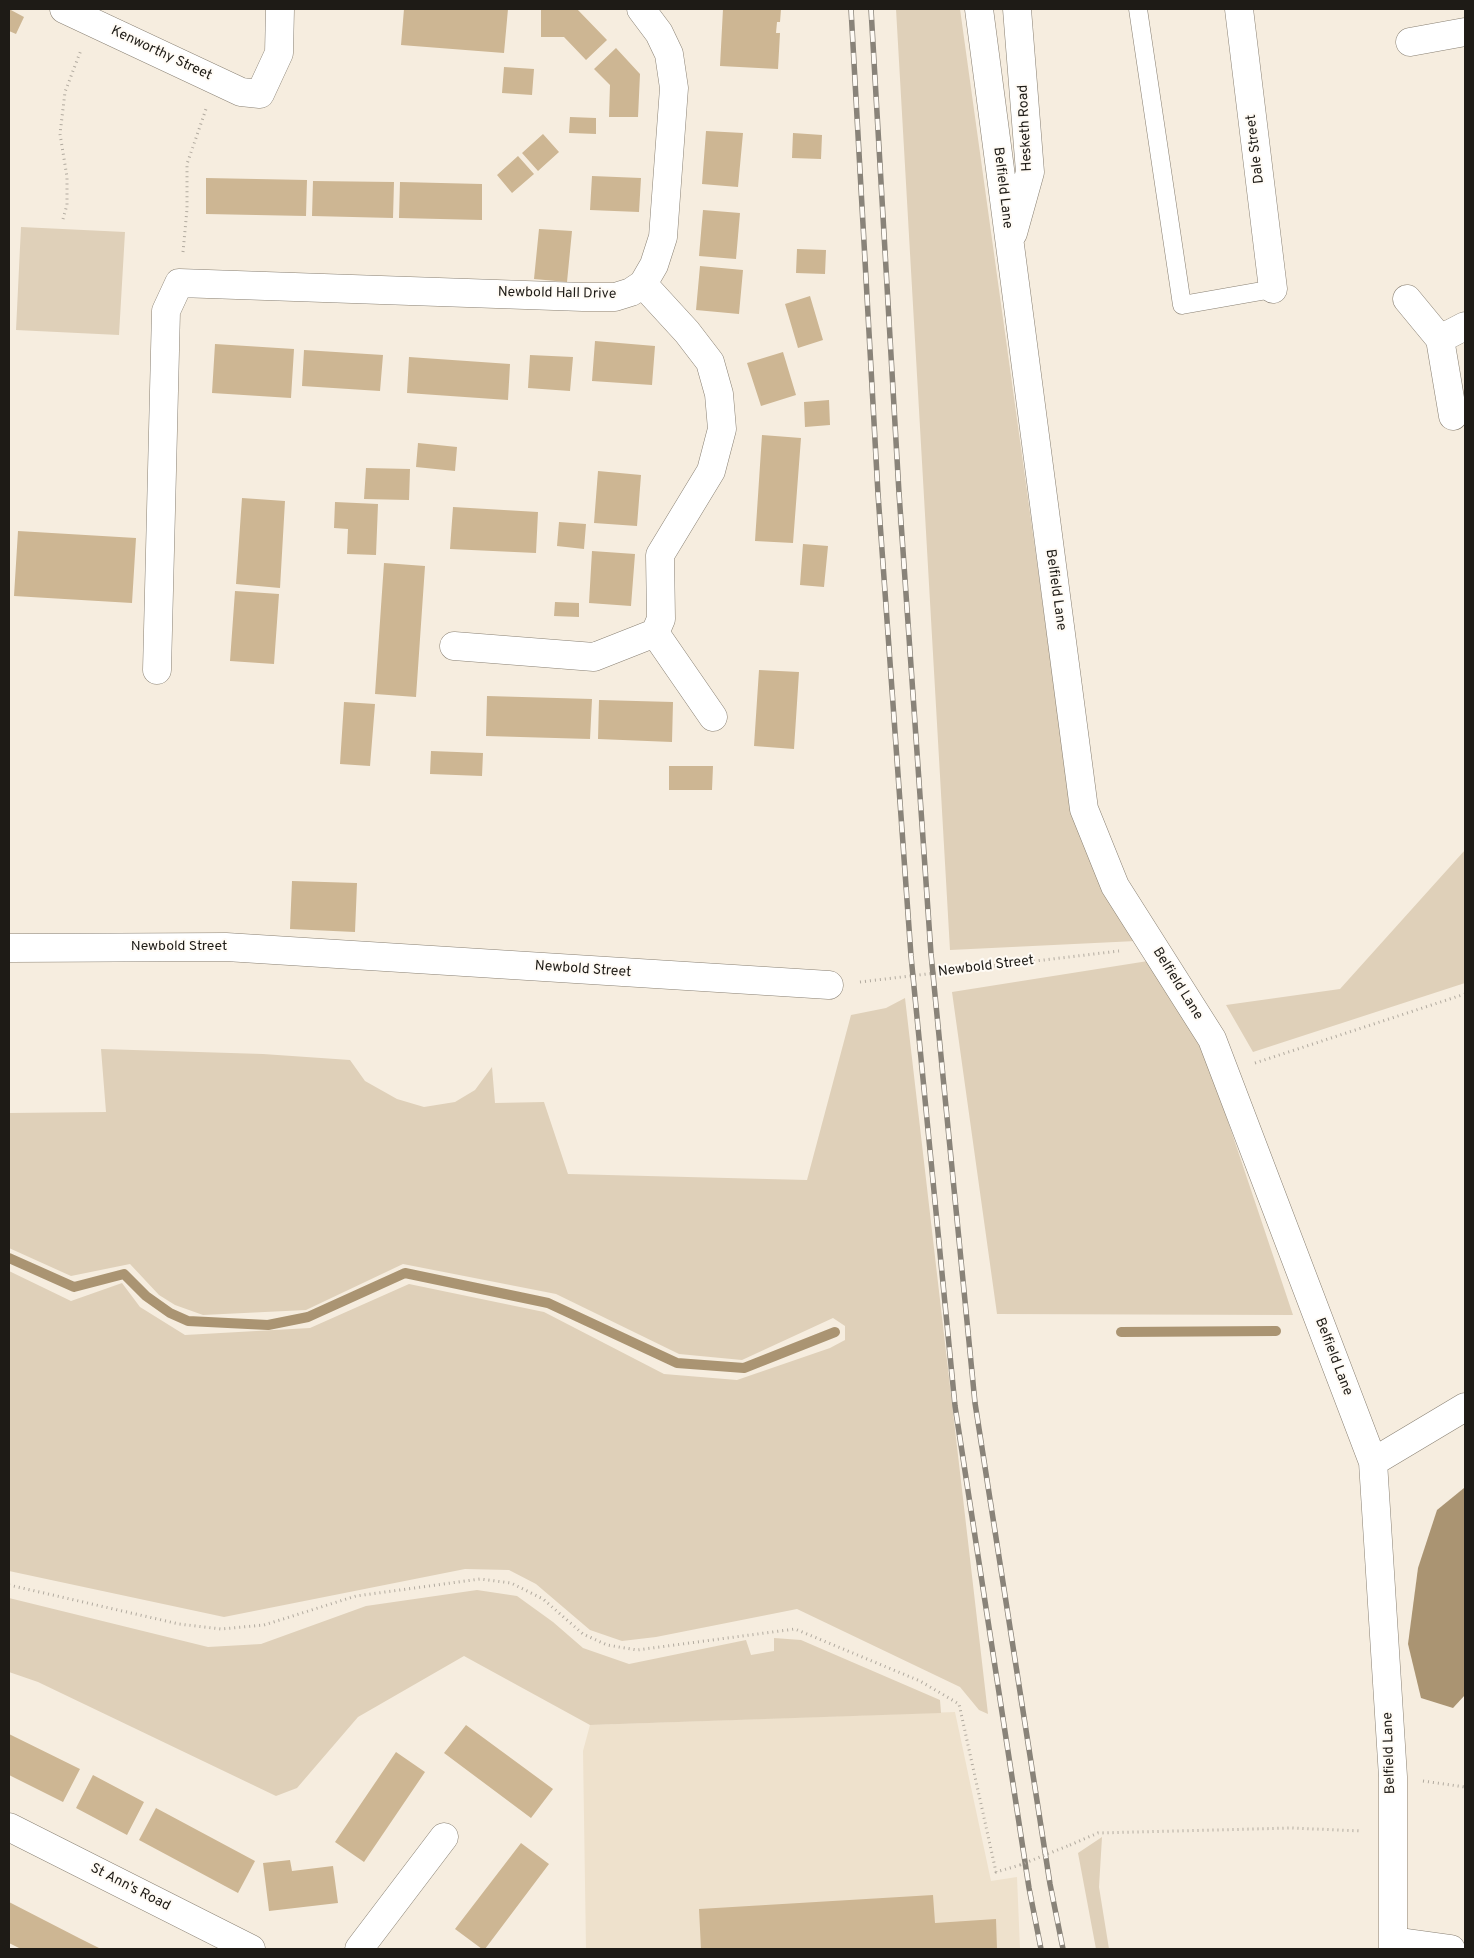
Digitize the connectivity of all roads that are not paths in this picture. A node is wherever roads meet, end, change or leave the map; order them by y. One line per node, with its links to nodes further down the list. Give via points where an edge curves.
1 (64, 9): 2 (street, Kenworthy Street, via 241,92 260,94 279,53)
2 (280, 9)
3 (641, 9): 11 (street, via 659,33 669,54 674,88 664,237)
4 (979, 9): 10 (street, Belfield Lane)
5 (1017, 9): 10 (street, Hesketh Road, via 1030,172)
6 (1138, 9): 12 (lane, via 1182,305)
7 (1239, 9): 12 (street, Dale Street)
8 (1465, 32): 9 (street)
9 (1410, 42)
10 (1009, 244): 24 (street, Belfield Lane, via 1084,809 1115,886 1212,1039)
11 (643, 284): 17 (street, via 710,362 719,394 722,429 711,471 660,555 661,619); 19 (street, Newbold Hall Drive, via 615,297 180,283 166,311)
12 (1273, 288)
13 (1407, 299): 15 (street)
14 (1465, 326): 15 (street)
15 (1440, 339): 16 (street)
16 (1453, 416)
17 (655, 633): 18 (street, via 594,656); 20 (street)
18 (454, 646)
19 (156, 670)
20 (713, 717)
21 (9, 948): 22 (street, Newbold Street, via 226,947)
22 (829, 986)
23 (1465, 1407): 24 (street)
24 (1373, 1462): 27 (street, Belfield Lane, via 1393,1777)
25 (9, 1827): 28 (street, St Ann's Road)
26 (444, 1837): 29 (street)
27 (1393, 1945): 30 (street)
28 (251, 1949)
29 (359, 1949)
30 (1451, 1949)

